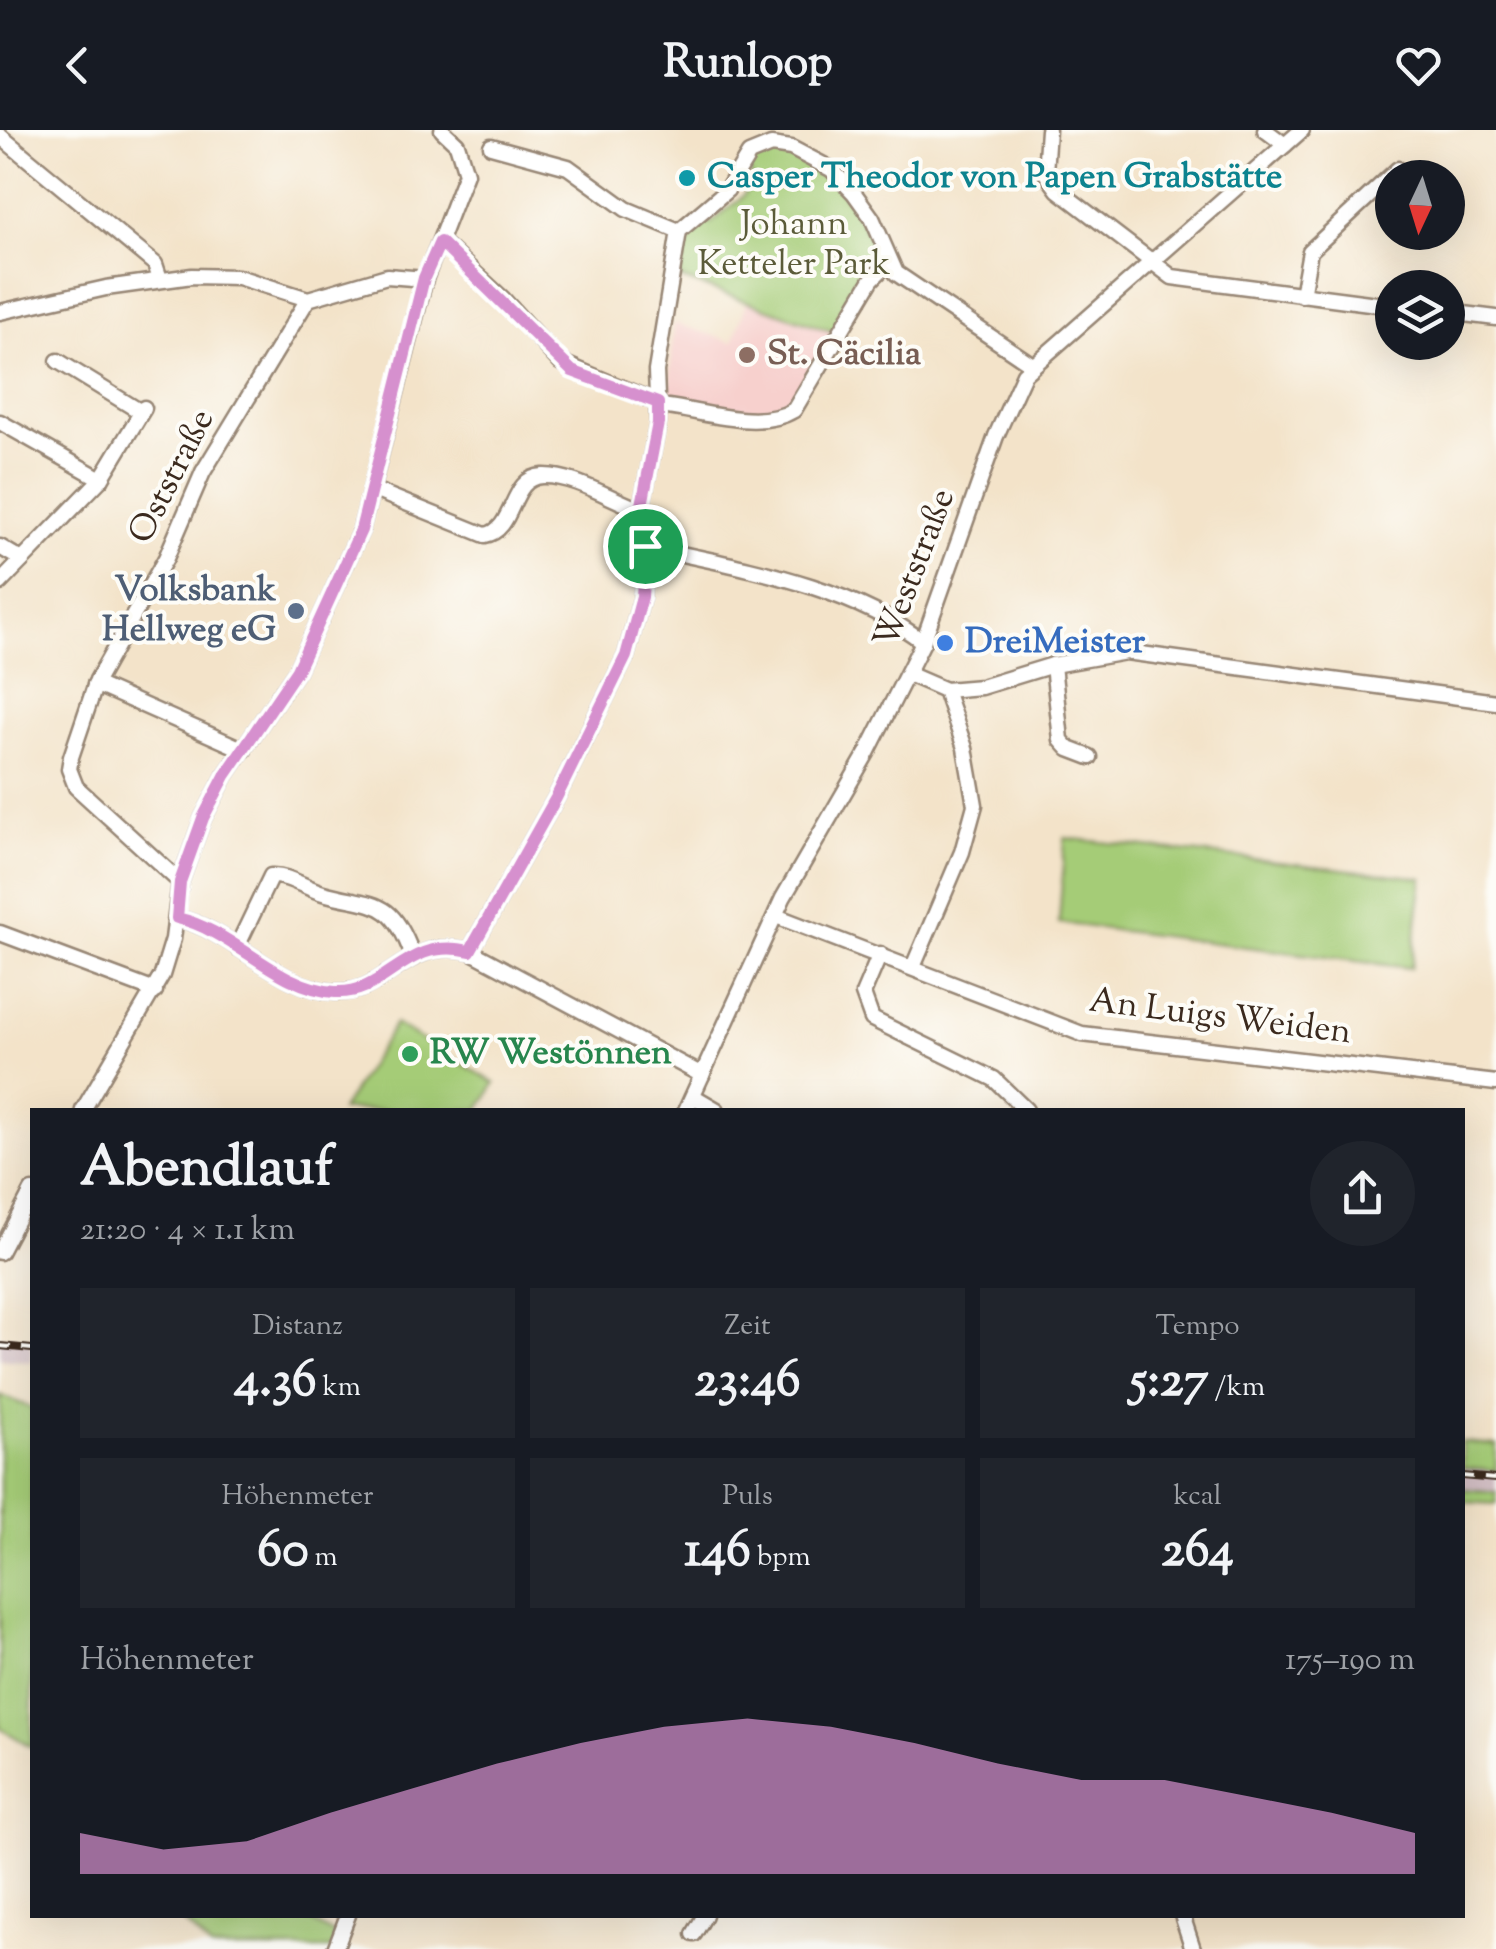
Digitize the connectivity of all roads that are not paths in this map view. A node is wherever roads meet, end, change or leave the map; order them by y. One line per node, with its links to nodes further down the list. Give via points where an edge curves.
1 (442, 130): 9 (street)
2 (496, 130): 8 (street)
3 (1048, 130): 14 (street, via 1046,176)
4 (1265, 130): 7 (street)
5 (1302, 130): 7 (street, Weststraße)
6 (0, 136): 16 (street, via 154,264)
7 (1285, 145): 14 (street, Weststraße)
8 (491, 146): 9 (street); 11 (street, via 568,168 626,210)
9 (464, 156): 12 (street, via 466,173)
10 (1375, 190): 17 (street, via 1310,251)
11 (679, 231): 13 (street, via 727,190 749,154 786,147 831,169 854,194 872,218); 25 (street, via 656,371)
12 (440, 242): 15 (street); 25 (street, via 572,371)
13 (889, 262): 24 (street, via 912,285); 25 (street, via 872,279 794,410 758,420)
14 (1148, 262): 17 (street, via 1172,277); 24 (street, Weststraße)
15 (424, 278): 18 (street, via 388,276); 28 (street)
16 (160, 279): 18 (street, via 238,277); 20 (street)
17 (1302, 295): 19 (street)
18 (308, 299): 37 (street, Oststraße, via 203,472 166,558)
19 (1375, 304)
20 (0, 312)
21 (1465, 314): 22 (street)
22 (1496, 318)
23 (58, 361): 27 (street, via 143,410)
24 (1031, 364): 34 (street, Weststraße, via 1012,394)
25 (663, 405): 29 (street)
26 (0, 422): 27 (street)
27 (101, 479): 32 (street)
28 (374, 490): 29 (street, via 485,535 499,530 524,484 542,476); 40 (street, via 334,597 282,696)
29 (641, 510): 31 (street)
30 (0, 546): 32 (street)
31 (645, 546): 34 (street, via 782,578 894,619); 47 (street, via 642,597 612,690)
32 (22, 560): 33 (street)
33 (0, 583)
34 (923, 642): 36 (street, Weststraße)
35 (1052, 665): 38 (street, via 981,687); 39 (street, via 1126,652); 41 (street, via 1061,740)
36 (908, 674): 38 (street); 43 (street, Weststraße)
37 (96, 684): 40 (street); 42 (street, Oststraße, via 74,742 71,778)
38 (945, 690): 50 (street, via 976,805)
39 (1496, 702)
40 (244, 750): 42 (street, via 203,818)
41 (1090, 757)
42 (180, 882): 44 (street)
43 (776, 916): 49 (street, An Luigs Weiden); 52 (street, Weststraße)
44 (177, 918): 46 (street, via 200,923); 51 (street)
45 (0, 933): 51 (street)
46 (237, 947): 48 (street, via 304,984 339,992 370,985); 48 (street, via 270,876 279,876 380,904)
47 (470, 951): 48 (street); 52 (street)
48 (412, 954)
49 (880, 954): 50 (street, An Luigs Weiden); 56 (street, via 863,994 872,1019 994,1079)
50 (913, 966): 53 (street, An Luigs Weiden, via 1082,1034)
51 (154, 991): 55 (street)
52 (702, 1075): 54 (street, Weststraße)
53 (1496, 1083)
54 (689, 1103)
55 (84, 1108)
56 (1024, 1108)
57 (30, 1196): 58 (street)
58 (0, 1252)
59 (347, 1918): 63 (street)
60 (703, 1918): 62 (street)
61 (1183, 1918): 64 (street)
62 (694, 1934)
63 (335, 1949)
64 (1193, 1949)

